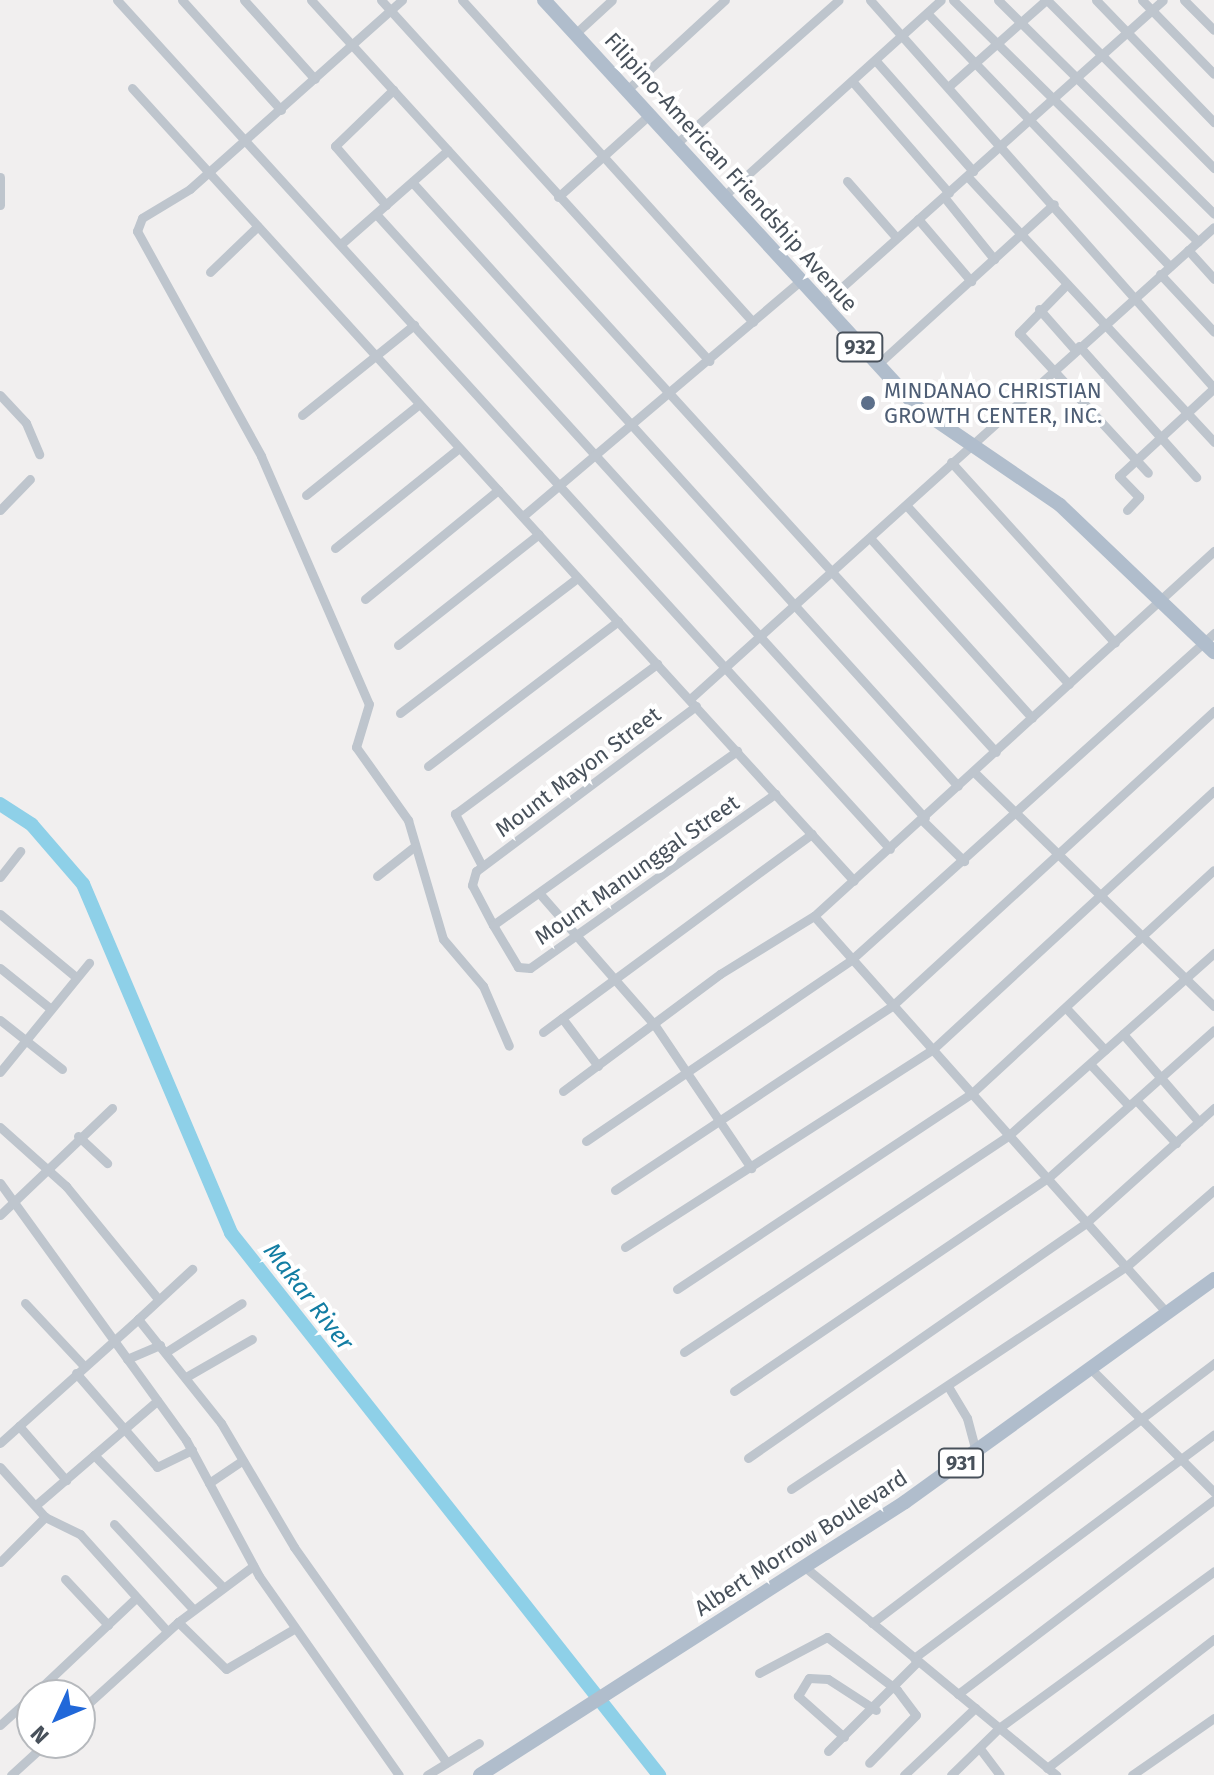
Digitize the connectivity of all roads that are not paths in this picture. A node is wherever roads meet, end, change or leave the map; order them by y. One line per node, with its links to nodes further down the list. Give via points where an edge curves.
1 (117, 0): 47 (street)
2 (182, 0): 43 (street)
3 (244, 0): 35 (street)
4 (311, 0): 30 (street)
5 (381, 0): 21 (street)
6 (402, 0): 21 (street)
7 (462, 0): 51 (street)
8 (544, 0): 27 (main road, Filipino-American Friendship Avenue / 932)
9 (612, 0): 27 (street)
10 (725, 0): 41 (street)
11 (839, 0): 48 (street)
12 (870, 0): 28 (street)
13 (941, 0): 23 (street)
14 (953, 0): 29 (street)
15 (998, 0): 24 (street)
16 (1047, 0): 24 (street); 31 (street)
17 (1096, 0): 26 (street)
18 (1142, 0): 22 (street)
19 (1163, 0): 22 (street)
20 (1184, 0): 25 (street)
21 (391, 10): 30 (street); 60 (street)
22 (1152, 10): 26 (street); 34 (street)
23 (927, 13): 28 (street); 33 (street)
24 (1021, 23): 29 (street); 36 (street)
25 (1214, 30)
26 (1127, 33): 31 (street); 46 (street)
27 (575, 34): 41 (main road, Filipino-American Friendship Avenue / 932)
28 (905, 37): 32 (street); 38 (street)
29 (997, 44): 33 (street); 42 (street)
30 (352, 45): 35 (street); 40 (street)
31 (1102, 56): 36 (street); 52 (street)
32 (876, 61): 37 (street); 54 (street)
33 (973, 63): 38 (street); 45 (street)
34 (1214, 74)
35 (315, 79): 43 (street)
36 (1077, 79): 42 (street); 65 (street)
37 (852, 81): 58 (street); 59 (street)
38 (948, 87): 49 (street)
39 (132, 88): 53 (street)
40 (393, 90): 50 (street); 63 (street, via 335,146)
41 (627, 90): 44 (main road, Filipino-American Friendship Avenue / 932)
42 (1052, 101): 45 (street); 71 (street)
43 (281, 110): 47 (street)
44 (649, 115): 48 (main road, Filipino-American Friendship Avenue / 932); 51 (street)
45 (1028, 122): 49 (street); 75 (street)
46 (1214, 122)
47 (246, 141): 53 (street); 72 (street)
48 (676, 144): 59 (main road, Filipino-American Friendship Avenue / 932)
49 (1001, 146): 54 (street); 61 (street)
50 (448, 150): 57 (street); 95 (street)
51 (605, 155): 60 (street); 85 (street)
52 (1214, 168)
53 (209, 172): 67 (street); 150 (street, via 142,218 139,237 265,464 369,704 356,747 408,820)
54 (970, 174): 58 (street); 69 (street)
55 (0, 177): 62 (street)
56 (847, 181): 70 (street)
57 (412, 182): 63 (street); 100 (street)
58 (946, 195): 66 (street); 74 (street)
59 (724, 196): 79 (main road, Filipino-American Friendship Avenue / 932)
60 (558, 197): 91 (street)
61 (1054, 204): 69 (street); 82 (street)
62 (0, 205)
63 (386, 205): 64 (street)
64 (376, 214): 72 (street); 106 (street)
65 (1214, 214)
66 (918, 219): 70 (street); 80 (street)
67 (258, 226): 76 (street); 90 (street)
68 (1214, 227): 71 (street, Mount Mayon Street)
69 (1020, 235): 74 (street); 81 (street)
70 (896, 237): 83 (street)
71 (1198, 242): 73 (street, Mount Mayon Street)
72 (341, 244): 87 (street)
73 (1188, 250): 75 (street, Mount Mayon Street); 78 (street)
74 (994, 259): 80 (street)
75 (1170, 266): 77 (street, Mount Mayon Street)
76 (210, 272)
77 (1160, 274): 82 (street, Mount Mayon Street); 88 (street)
78 (1214, 279)
79 (800, 281): 83 (main road, Filipino-American Friendship Avenue / 932); 85 (street)
80 (971, 281): 92 (street)
81 (1067, 284): 84 (street); 86 (street)
82 (1134, 296): 86 (street, Mount Mayon Street); 94 (street)
83 (822, 305): 92 (main road, Filipino-American Friendship Avenue / 932)
84 (1039, 309): 89 (street); 93 (street, via 1019,333)
85 (753, 322): 91 (street)
86 (1104, 323): 89 (street, Mount Mayon Street); 98 (street)
87 (414, 325): 90 (street); 112 (street)
88 (1214, 332)
89 (1077, 348): 93 (street, Mount Mayon Street); 101 (street)
90 (376, 356): 97 (street); 99 (street)
91 (709, 361): 95 (street)
92 (877, 365): 103 (main road, Filipino-American Friendship Avenue / 932, via 918,408)
93 (1051, 371): 103 (street, Mount Mayon Street); 107 (street)
94 (1214, 388): 98 (street)
95 (670, 394): 100 (street); 123 (street)
96 (0, 395): 105 (street, via 26,423)
97 (419, 404): 104 (street); 114 (street)
98 (1187, 412): 101 (street); 102 (street)
99 (302, 415)
100 (632, 426): 106 (street); 127 (street)
101 (1161, 437): 107 (street); 110 (street)
102 (1214, 442)
103 (968, 445): 108 (street, Mount Mayon Street); 126 (main road, Filipino-American Friendship Avenue / 932, via 1060,505)
104 (459, 448): 113 (street); 121 (street)
105 (39, 454)
106 (596, 455): 112 (street); 129 (street)
107 (1136, 461): 109 (street); 117 (street, via 1119,476 1139,497)
108 (951, 462): 115 (street, Mount Mayon Street); 131 (street)
109 (1148, 473)
110 (1196, 477)
111 (30, 479): 116 (street)
112 (559, 486): 118 (street); 134 (street)
113 (498, 490): 118 (street); 125 (street)
114 (306, 495)
115 (906, 505): 120 (street, Mount Mayon Street); 135 (street)
116 (0, 510)
117 (1127, 510)
118 (523, 516): 119 (street)
119 (539, 534): 124 (street); 132 (street)
120 (870, 538): 123 (street, Mount Mayon Street); 139 (street)
121 (335, 548)
122 (1214, 551): 126 (street)
123 (831, 572): 127 (street, Mount Mayon Street); 141 (street)
124 (577, 578): 128 (street); 138 (street)
125 (365, 599)
126 (1160, 600): 130 (main road, Filipino-American Friendship Avenue / 932); 131 (street)
127 (794, 605): 129 (street, Mount Mayon Street); 144 (street)
128 (618, 621): 133 (street); 142 (street)
129 (760, 636): 134 (street, Mount Mayon Street); 148 (street)
130 (1211, 642): 147 (street)
131 (1115, 643): 135 (street)
132 (398, 645)
133 (657, 664): 136 (street); 155 (street, via 455,814)
134 (725, 667): 136 (street, Mount Mayon Street); 151 (street)
135 (1069, 684): 139 (street)
136 (693, 702): 140 (street); 155 (street, Mount Mayon Street)
137 (1214, 711): 153 (street)
138 (400, 713)
139 (1032, 718): 141 (street)
140 (737, 751): 146 (street); 160 (street)
141 (996, 752): 143 (street)
142 (428, 766)
143 (974, 772): 144 (street); 147 (street)
144 (958, 786): 148 (street)
145 (1214, 791): 161 (street)
146 (775, 794): 149 (street); 165 (street, Mount Manunggal Street)
147 (1014, 817): 153 (street); 154 (street)
148 (923, 819): 151 (street); 154 (street)
149 (812, 834): 159 (street); 172 (street)
150 (415, 846): 157 (street); 185 (street, via 443,939 483,986)
151 (890, 849): 159 (street)
152 (20, 851): 158 (street)
153 (1057, 856): 161 (street); 174 (street)
154 (964, 861): 168 (street)
155 (482, 866): 164 (street, via 472,885)
156 (1214, 870): 166 (street)
157 (377, 876)
158 (0, 877)
159 (854, 881): 163 (street)
160 (540, 894): 164 (street); 165 (street)
161 (1099, 896): 166 (street); 186 (street)
162 (0, 914): 171 (street)
163 (814, 916): 168 (street); 180 (street)
164 (493, 925): 165 (street, Mount Manunggal Street, via 525,970)
165 (575, 935): 172 (street)
166 (1144, 937): 173 (street); 176 (street)
167 (1214, 953): 173 (street)
168 (851, 960): 174 (street); 192 (street)
169 (89, 963): 171 (street)
170 (0, 968): 177 (street)
171 (76, 977): 177 (street)
172 (615, 978): 178 (street); 180 (street)
173 (1187, 978): 175 (street); 183 (street)
174 (892, 1006): 186 (street); 199 (street)
175 (1214, 1006)
176 (1066, 1008): 187 (street); 195 (street)
177 (51, 1009): 184 (street)
178 (562, 1018): 182 (street); 189 (street)
179 (0, 1020): 184 (street)
180 (654, 1024): 189 (street); 192 (street)
181 (1214, 1030): 193 (street)
182 (543, 1032)
183 (1123, 1034): 187 (street); 193 (street)
184 (26, 1042): 190 (street); 191 (street)
185 (509, 1046)
186 (932, 1050): 195 (street); 208 (street)
187 (1105, 1050): 188 (street)
188 (1090, 1064): 196 (street); 203 (street)
189 (598, 1066): 194 (street)
190 (62, 1069)
191 (0, 1072)
192 (688, 1074): 199 (street); 204 (street)
193 (1160, 1078): 196 (street); 200 (street)
194 (563, 1091)
195 (971, 1094): 203 (street); 220 (street)
196 (1133, 1103): 205 (street); 209 (street)
197 (112, 1108): 202 (street)
198 (1214, 1108): 200 (street)
199 (719, 1121): 208 (street); 211 (street)
200 (1199, 1122): 205 (street)
201 (0, 1127): 207 (street)
202 (78, 1136): 206 (street); 207 (street)
203 (1008, 1136): 209 (street); 229 (street)
204 (586, 1141)
205 (1176, 1143): 215 (street)
206 (107, 1163)
207 (50, 1168): 213 (street); 221 (street)
208 (751, 1168): 216 (street)
209 (1048, 1178): 215 (street); 236 (street)
210 (0, 1183): 213 (street)
211 (615, 1190)
212 (1214, 1190): 217 (street)
213 (17, 1201): 214 (street); 227 (street)
214 (0, 1215)
215 (1087, 1222): 217 (street); 246 (street)
216 (625, 1247)
217 (1128, 1265): 224 (street); 235 (street)
218 (192, 1269): 221 (street)
219 (1214, 1279): 224 (main road, Albert Morrow Boulevard / 931)
220 (677, 1289)
221 (158, 1299): 225 (street)
222 (25, 1303): 233 (street)
223 (242, 1303): 228 (street)
224 (1167, 1313): 232 (main road, Albert Morrow Boulevard / 931)
225 (138, 1319): 227 (street); 228 (street)
226 (252, 1339): 234 (street)
227 (114, 1340): 230 (street); 233 (street)
228 (163, 1349): 230 (street); 234 (street)
229 (684, 1352)
230 (127, 1359): 237 (street)
231 (1214, 1363): 238 (street)
232 (1091, 1369): 238 (street); 244 (main road, Albert Morrow Boulevard / 931)
233 (80, 1370): 239 (street); 240 (street)
234 (186, 1377): 248 (street)
235 (949, 1388): 244 (street, via 967,1418); 252 (street)
236 (734, 1391)
237 (157, 1401): 240 (street); 243 (street)
238 (1139, 1419): 247 (street); 267 (street)
239 (19, 1426): 242 (street); 250 (street)
240 (125, 1427): 243 (street, via 157,1467); 245 (street)
241 (1214, 1434): 247 (street)
242 (0, 1443)
243 (192, 1450): 251 (street)
244 (976, 1452): 260 (main road, Albert Morrow Boulevard / 931)
245 (94, 1455): 250 (street); 263 (street)
246 (748, 1458)
247 (1180, 1458): 253 (street); 272 (street)
248 (242, 1461): 251 (street); 289 (street)
249 (0, 1467): 255 (street)
250 (66, 1480): 255 (street)
251 (209, 1483): 259 (street)
252 (791, 1489)
253 (1214, 1492)
254 (1214, 1500): 276 (street)
255 (36, 1505): 256 (street)
256 (45, 1517): 258 (street); 264 (street, via 73,1528)
257 (114, 1524): 265 (street)
258 (0, 1562)
259 (253, 1566): 263 (street); 269 (street)
260 (806, 1568): 267 (street); 291 (main road, Albert Morrow Boulevard / 931)
261 (1214, 1571): 283 (street)
262 (65, 1579): 268 (street)
263 (223, 1587): 265 (street)
264 (136, 1598): 268 (street); 270 (street)
265 (193, 1609): 266 (street)
266 (178, 1622): 269 (street, via 226,1669); 270 (street)
267 (872, 1623): 272 (street)
268 (108, 1625): 274 (street)
269 (294, 1629): 294 (street)
270 (167, 1631): 277 (street)
271 (1214, 1639): 292 (street)
272 (916, 1660): 275 (street); 276 (street)
273 (759, 1673): 275 (street, via 824,1637)
274 (49, 1679)
275 (897, 1690): 280 (street); 290 (street, via 916,1715)
276 (958, 1694): 278 (street)
277 (96, 1696)
278 (975, 1708): 283 (street); 296 (street)
279 (16, 1710): 282 (street)
280 (876, 1710): 284 (street); 284 (street, via 828,1679 809,1678 798,1696)
281 (1214, 1718): 299 (street)
282 (0, 1725)
283 (999, 1728): 286 (street); 292 (street)
284 (844, 1737): 287 (street)
285 (479, 1743): 289 (street)
286 (981, 1750): 297 (street); 298 (street)
287 (828, 1751)
288 (28, 1759): 293 (street)
289 (446, 1762): 295 (street)
290 (869, 1763)
291 (484, 1773)
292 (1053, 1773)
293 (11, 1775)
294 (399, 1775)
295 (427, 1775)
296 (904, 1775)
297 (951, 1775)
298 (1000, 1775)
299 (1132, 1775)

